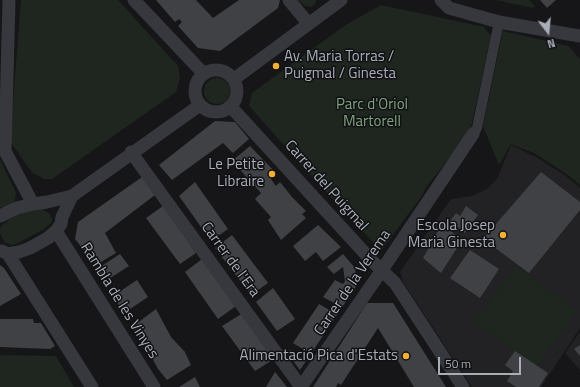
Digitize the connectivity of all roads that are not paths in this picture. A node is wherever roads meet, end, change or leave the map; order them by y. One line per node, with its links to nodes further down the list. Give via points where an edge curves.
1 (9, 0): 15 (street)
2 (134, 0): 10 (street)
3 (289, 0): 8 (street)
4 (342, 0): 6 (street)
5 (441, 0): 7 (street, via 449,8)
6 (327, 4): 8 (street)
7 (499, 22): 9 (street); 14 (street, Carrer de la Verema, via 477,128)
8 (308, 23): 11 (street)
9 (580, 36)
10 (203, 73): 11 (street, via 220,70); 12 (street, via 194,88)
11 (234, 79): 13 (street, via 238,94)
12 (200, 105): 13 (street, via 215,113); 16 (street)
13 (231, 106): 24 (street, Carrer del Puigmal)
14 (473, 134): 24 (street, Carrer de la Verema)
15 (3, 144): 19 (street)
16 (131, 152): 17 (street); 27 (street, Carrer de l'Era)
17 (72, 196): 18 (street); 21 (street)
18 (47, 202): 19 (street); 21 (street, via 55,206)
19 (33, 204): 20 (street)
20 (0, 216)
21 (62, 217): 22 (street)
22 (56, 231): 23 (street, via 30,248 19,252); 26 (street, Rambla de les Vinyes)
23 (4, 252): 25 (street)
24 (382, 270): 27 (street, Carrer de la Verema); 28 (street, Carrer del Puigmal, via 396,283)
25 (92, 387)
26 (154, 387)
27 (301, 387)
28 (463, 387)

